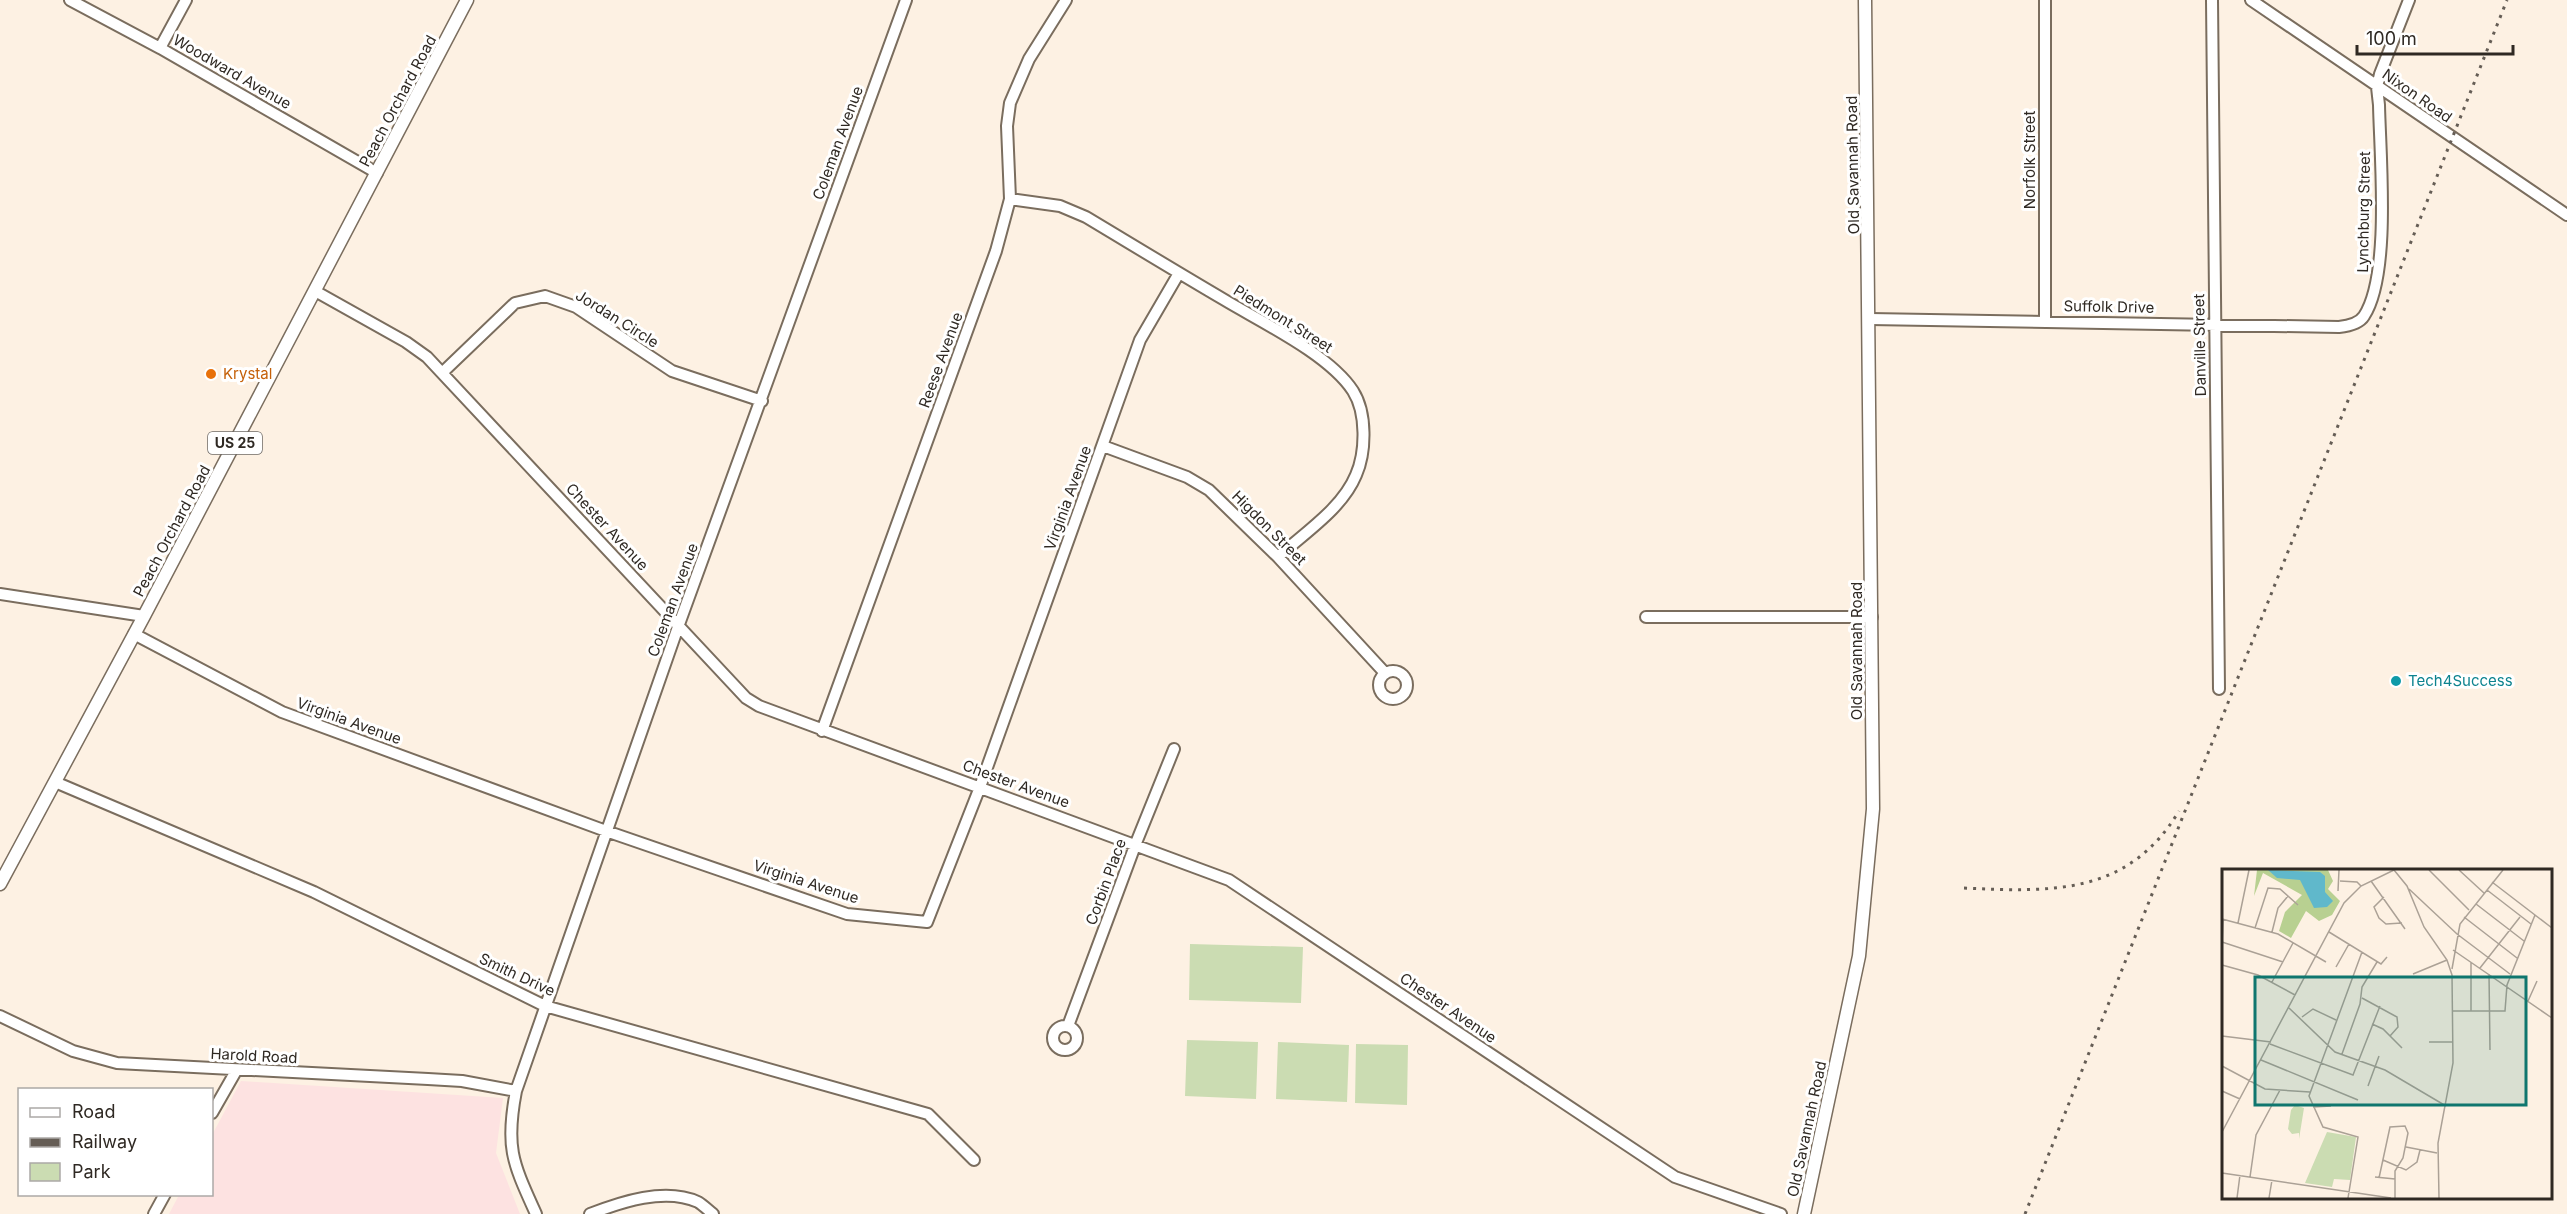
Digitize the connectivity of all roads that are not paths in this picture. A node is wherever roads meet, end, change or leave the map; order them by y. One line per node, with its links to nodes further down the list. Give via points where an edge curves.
1 (70, 0): 11 (street, Woodward Avenue)
2 (186, 0): 11 (street)
3 (467, 0): 13 (main road, Peach Orchard Road / US 25)
4 (906, 0): 23 (street, Coleman Avenue)
5 (1066, 0): 14 (street, Reese Avenue, via 1013,92 1007,126)
6 (1865, 0): 18 (main road, Old Savannah Road)
7 (2045, 0): 19 (street, Norfolk Street)
8 (2212, 0): 20 (street, Danville Street)
9 (2251, 0): 12 (street, Nixon Road)
10 (2409, 0): 12 (street)
11 (160, 48): 13 (street, Woodward Avenue)
12 (2377, 87): 15 (street, Nixon Road); 21 (street, Lynchburg Street, via 2379,275 2364,316)
13 (377, 173): 17 (main road, Peach Orchard Road / US 25)
14 (1010, 200): 16 (street, Piedmont Street, via 1075,212); 34 (street, Reese Avenue, via 996,251)
15 (2567, 215)
16 (1179, 273): 24 (street, Virginia Avenue, via 1140,340); 25 (street, Piedmont Street, via 1327,364 1355,393 1363,439 1356,475 1338,503)
17 (315, 291): 22 (street, Chester Avenue, via 406,342); 27 (main road, Peach Orchard Road / US 25)
18 (1870, 319): 19 (street, Suffolk Drive); 29 (main road, Old Savannah Road)
19 (2045, 320): 20 (street, Suffolk Drive)
20 (2214, 324): 21 (street, Suffolk Drive); 33 (street, Danville Street)
21 (2348, 326)
22 (443, 372): 23 (street, Jordan Circle, via 515,303 545,296 576,307 672,371); 30 (street, Chester Avenue)
23 (762, 401): 30 (street, Coleman Avenue)
24 (1103, 446): 25 (street, Higdon Street, via 1200,483); 37 (street, Virginia Avenue)
25 (1278, 557): 32 (street, Higdon Street)
26 (0, 594): 27 (street)
27 (144, 616): 31 (main road, Peach Orchard Road / US 25)
28 (1646, 617): 29 (street)
29 (1872, 617): 54 (main road, Old Savannah Road, via 1873,809 1866,904 1857,967)
30 (678, 627): 34 (street, Chester Avenue, via 746,698 768,711); 38 (street, Coleman Avenue)
31 (134, 634): 36 (main road, Peach Orchard Road / US 25); 38 (street, Virginia Avenue, via 282,712)
32 (1385, 673)
33 (2219, 689)
34 (822, 731): 37 (street, Chester Avenue)
35 (1174, 749): 39 (street, Corbin Place)
36 (55, 782): 40 (main road, Peach Orchard Road / US 25); 41 (street, Smith Drive, via 314,892)
37 (980, 787): 38 (street, Virginia Avenue, via 927,922 846,914); 39 (street, Chester Avenue)
38 (606, 831): 41 (street, Coleman Avenue)
39 (1136, 843): 43 (street, Corbin Place); 53 (street, Chester Avenue, via 1229,880 1675,1177)
40 (0, 884)
41 (545, 1006): 45 (street, Coleman Avenue); 47 (street, Smith Drive, via 928,1114)
42 (0, 1016): 44 (street, Harold Road, via 94,1058)
43 (1068, 1026)
44 (236, 1071): 45 (street, Harold Road, via 451,1080); 46 (street)
45 (516, 1091): 50 (street, Coleman Avenue, via 511,1151)
46 (213, 1111)
47 (974, 1160)
48 (164, 1196): 49 (street)
49 (154, 1214)
50 (536, 1214)
51 (590, 1214): 52 (street, via 631,1199 662,1197 698,1202)
52 (713, 1214)
53 (1781, 1214)
54 (1804, 1214)

